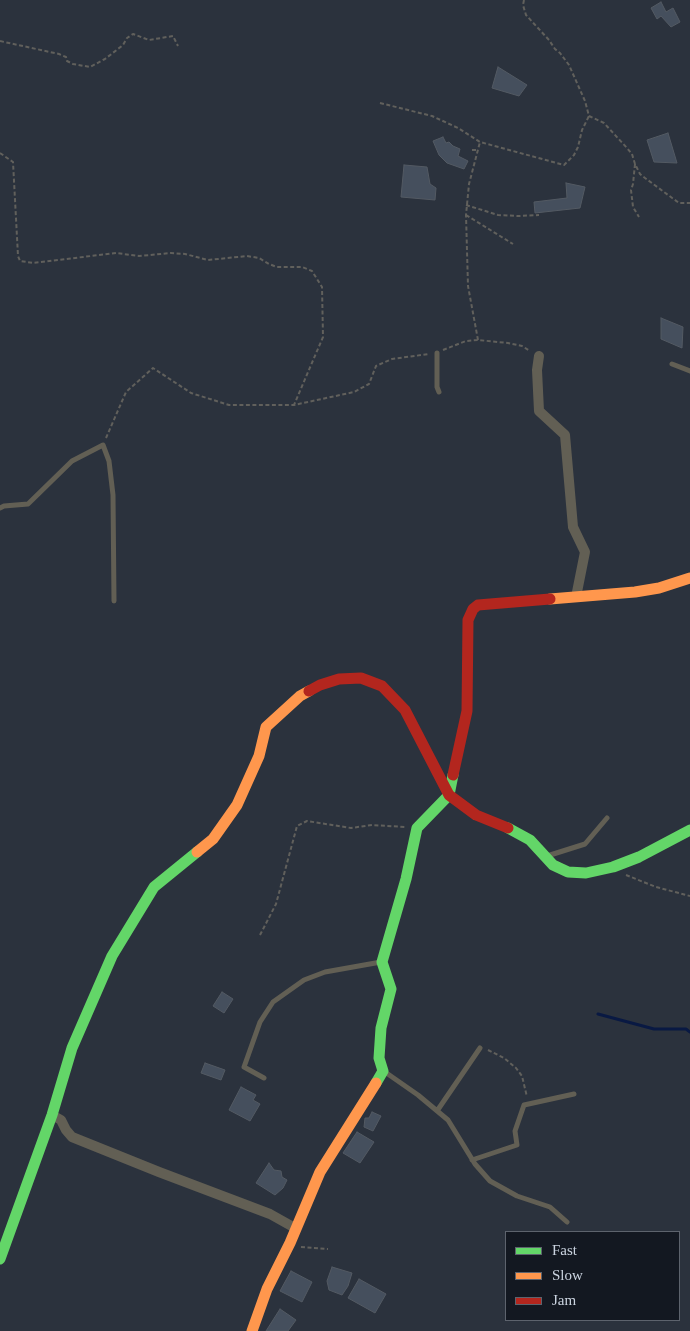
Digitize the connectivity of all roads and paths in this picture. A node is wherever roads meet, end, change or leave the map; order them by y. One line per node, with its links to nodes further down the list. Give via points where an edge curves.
1 (524, 0): 5 (path, via 526,15 569,65)
2 (0, 40): 3 (path, via 59,54 73,64 90,67 105,59 133,34 149,40 174,36)
3 (178, 46)
4 (380, 103): 6 (path, via 432,116)
5 (589, 116): 6 (path, via 574,155 564,165); 10 (path, via 604,123 632,154)
6 (480, 142): 8 (path)
7 (472, 150): 8 (path)
8 (477, 150): 12 (path)
9 (0, 153): 23 (path, via 14,162 20,261 33,263 116,253 139,256 171,253 208,260 253,257 277,267 302,267 312,271 322,287 323,337)
10 (635, 164): 11 (path, via 640,174 669,196 679,203); 15 (path, via 631,190)
11 (690, 203)
12 (466, 205): 13 (path); 14 (path, via 498,215)
13 (466, 215): 16 (path); 17 (path, via 468,286)
14 (539, 215)
15 (639, 217)
16 (514, 244)
17 (478, 340): 18 (path, via 466,341); 19 (path, via 522,346)
18 (437, 353): 22 (lane); 23 (path, via 392,359 376,366 369,384 354,392)
19 (538, 356): 27 (street, via 539,411 565,435 573,527 586,552)
20 (672, 364): 21 (lane)
21 (690, 372)
22 (439, 392)
23 (294, 405): 24 (path, via 229,405 191,393 153,368 126,392)
24 (104, 445): 25 (lane, via 72,461 28,504); 28 (lane, via 113,496)
25 (0, 508)
26 (690, 578): 27 (street, via 635,592)
27 (576, 597): 29 (street, via 478,605 472,609 468,620 467,711)
28 (114, 601)
29 (449, 795): 31 (street); 33 (street, via 476,816 530,840); 44 (street, via 405,710 382,686 361,678 340,679 300,696 266,727 259,756 237,805 218,832 154,887 117,948 72,1048)
30 (607, 818): 33 (lane, via 585,844)
31 (417, 828): 36 (path, via 372,825 351,828 307,821 297,826 276,904); 37 (street)
32 (690, 830): 34 (street, via 640,857)
33 (545, 857): 34 (street, via 568,872 586,873)
34 (613, 867): 35 (path, via 630,878)
35 (690, 896)
36 (260, 936)
37 (382, 962): 39 (street, via 391,988 381,1028 379,1058); 40 (lane, via 325,972 304,980 273,1002 260,1022 244,1067)
38 (480, 1048): 42 (path, via 498,1054 516,1068 522,1076 528,1098); 43 (lane)
39 (383, 1071): 43 (lane); 47 (street, via 320,1172)
40 (264, 1078)
41 (574, 1094): 42 (lane)
42 (535, 1103): 45 (lane, via 524,1105 515,1131 517,1145)
43 (437, 1111): 45 (lane, via 448,1120)
44 (52, 1115): 47 (street, via 61,1120 72,1137 270,1214); 50 (street)
45 (472, 1160): 46 (lane, via 490,1181 517,1196 550,1207)
46 (566, 1222)
47 (295, 1228): 48 (street)
48 (290, 1243): 49 (path); 51 (street)
49 (328, 1249)
50 (0, 1259)
51 (252, 1331)

